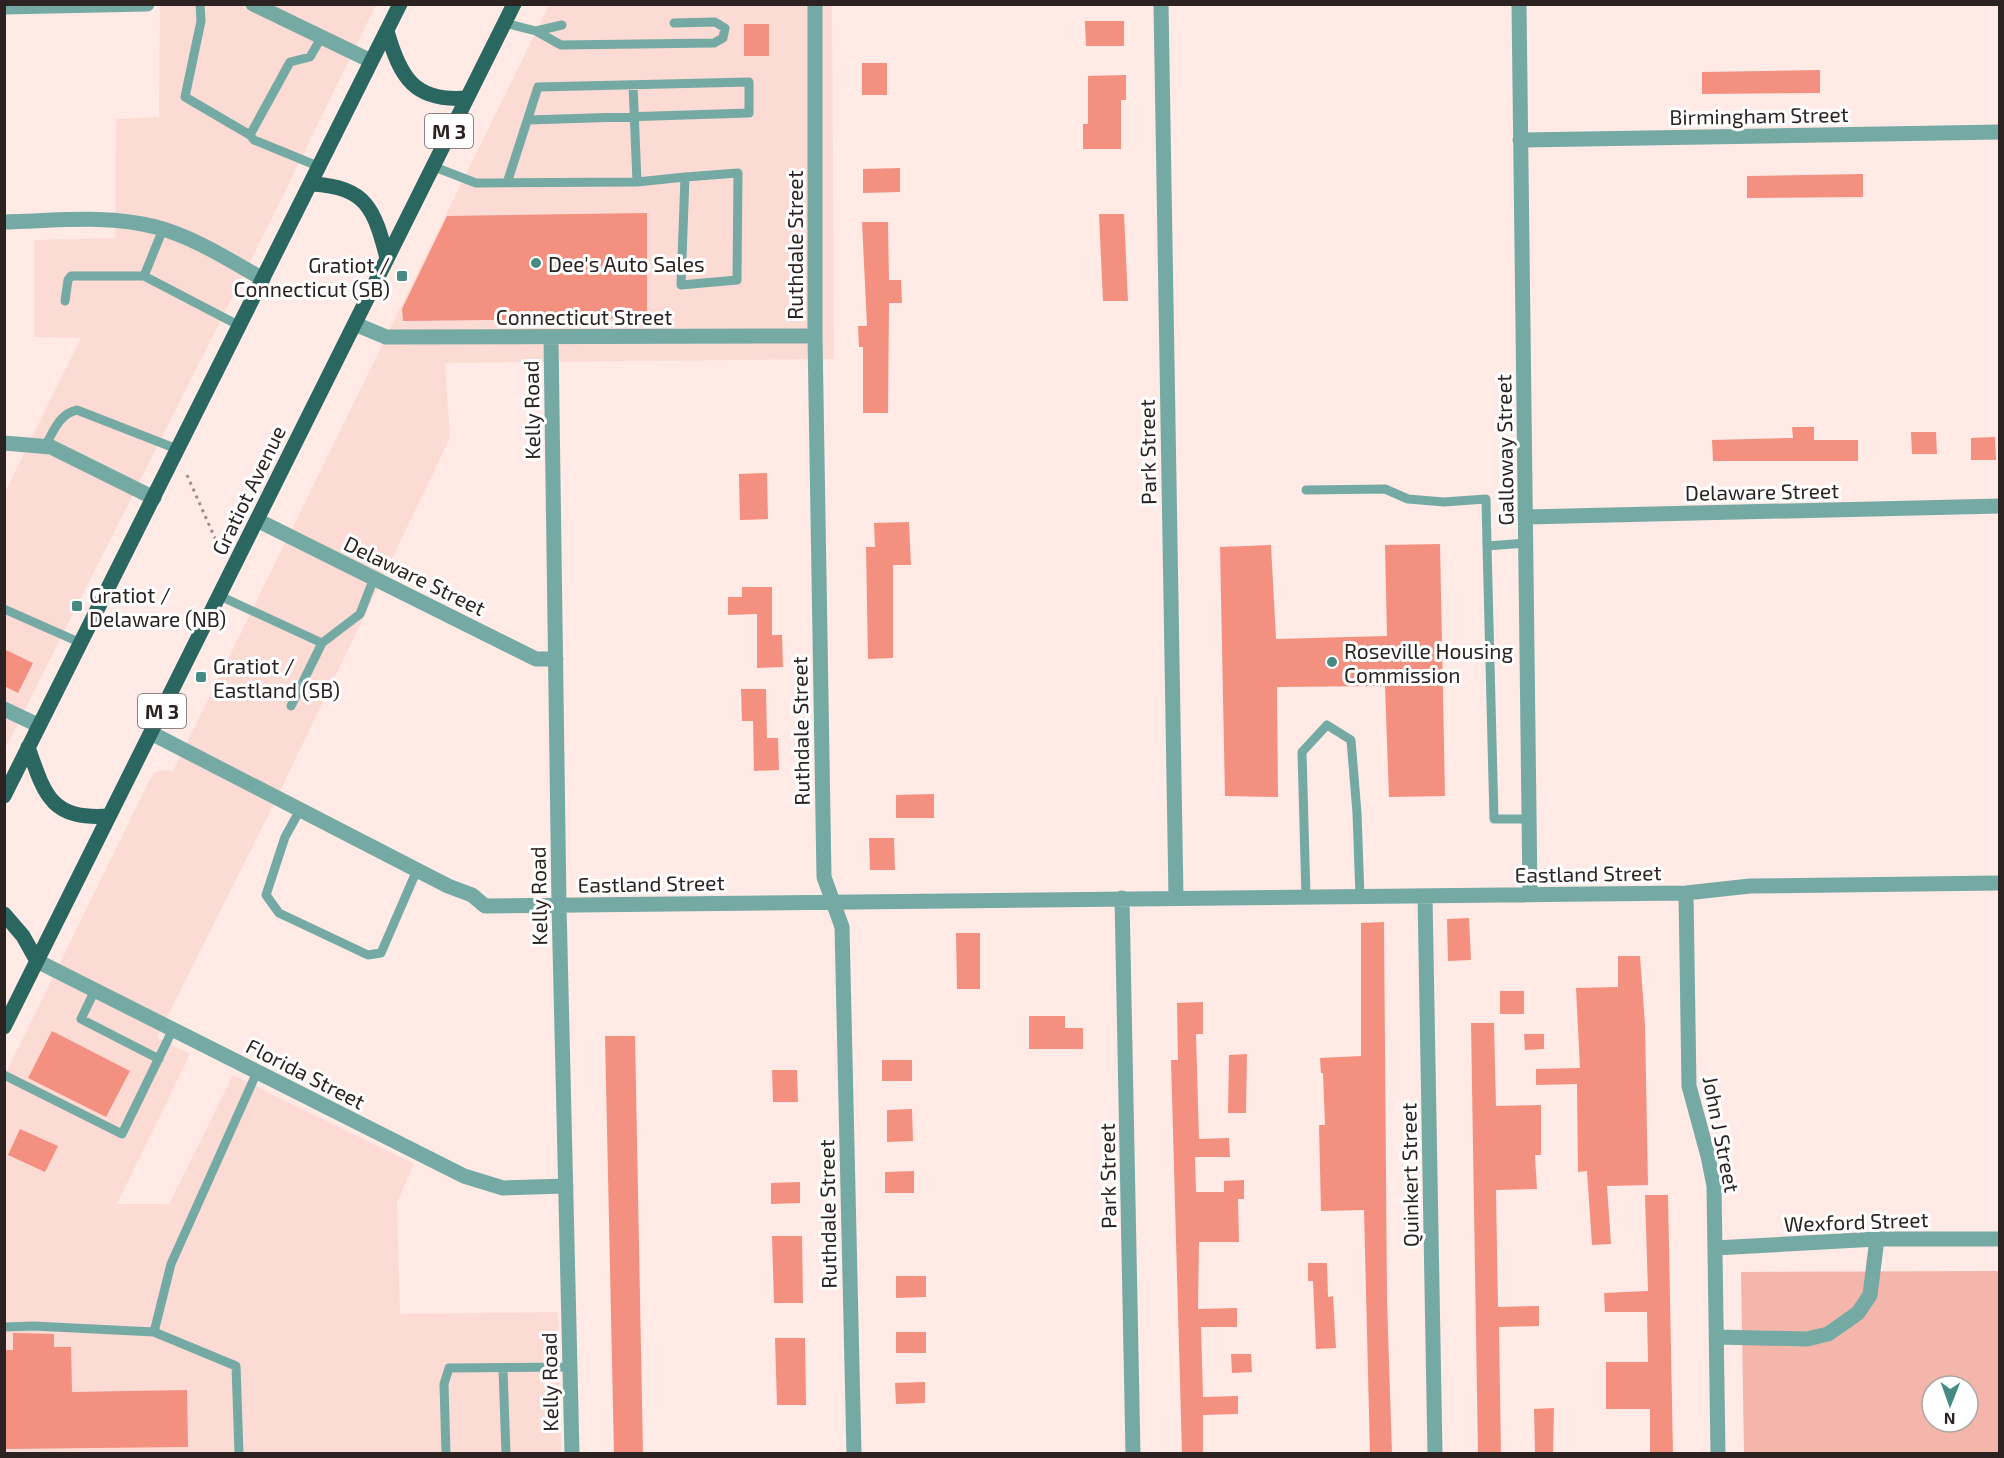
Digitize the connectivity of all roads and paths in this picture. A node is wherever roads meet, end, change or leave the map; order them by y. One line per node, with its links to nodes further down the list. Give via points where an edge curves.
1 (147, 4): 9 (street)
2 (200, 4): 22 (lane, via 201,21 185,97)
3 (253, 4): 15 (street)
4 (400, 4): 13 (main road)
5 (514, 4): 10 (main road, Gratiot Avenue / M 3)
6 (815, 4): 38 (street, Ruthdale Street)
7 (1161, 4): 75 (street, Park Street)
8 (1519, 4): 23 (street, Galloway Street)
9 (4, 7)
10 (505, 23): 14 (lane); 18 (main road, Gratiot Avenue / M 3)
11 (674, 23): 14 (lane, via 715,22 725,28 723,38 714,44 561,45)
12 (562, 25): 14 (lane)
13 (387, 31): 16 (main road); 18 (main road, via 395,59 417,90 440,98)
14 (536, 31)
15 (321, 38): 16 (street); 22 (lane, via 310,57 290,62)
16 (371, 62): 25 (main road)
17 (633, 85): 19 (lane); 19 (lane, via 749,82 749,113); 20 (lane, via 538,87)
18 (466, 98): 24 (main road, Gratiot Avenue / M 3)
19 (634, 117): 20 (lane); 27 (lane)
20 (528, 120): 28 (lane)
21 (2000, 132): 23 (street, Birmingham Street)
22 (250, 135): 25 (lane)
23 (1520, 140): 47 (street, Galloway Street)
24 (432, 166): 28 (lane, via 476,183); 32 (main road, Gratiot Avenue / M 3)
25 (320, 167): 29 (main road)
26 (685, 177): 26 (lane, via 681,285 737,280 738,173); 27 (lane)
27 (637, 182): 28 (lane)
28 (507, 183)
29 (312, 184): 32 (main road, via 345,188 358,196 379,227); 34 (main road)
30 (4, 222): 31 (street, via 130,222)
31 (163, 229): 33 (lane); 34 (street)
32 (387, 258): 36 (main road, Gratiot Avenue / M 3)
33 (144, 276): 35 (lane, via 71,276); 37 (lane)
34 (263, 279): 37 (main road)
35 (65, 301)
36 (355, 324): 39 (street, Connecticut Street, via 386,337); 48 (main road, Gratiot Avenue / M 3)
37 (240, 326): 42 (main road)
38 (815, 336): 39 (street, Connecticut Street); 76 (street, Ruthdale Street, via 824,877)
39 (551, 338): 57 (street, Kelly Road)
40 (4, 443): 41 (street)
41 (45, 446): 42 (lane, via 67,412 77,411); 45 (street, via 71,455)
42 (177, 449): 45 (main road)
43 (187, 475): 50 (path)
44 (1306, 490): 51 (lane, via 1385,489 1408,499 1444,502 1486,499)
45 (154, 498): 55 (main road)
46 (2000, 506): 47 (street, Delaware Street)
47 (1526, 517): 49 (street, Galloway Street)
48 (257, 520): 52 (street, Delaware Street); 53 (main road, Gratiot Avenue / M 3)
49 (1527, 543): 51 (lane); 66 (street, Galloway Street)
50 (218, 545)
51 (1488, 546): 66 (lane, via 1494,819)
52 (374, 578): 56 (lane, via 360,614); 57 (street, Delaware Street, via 536,659)
53 (220, 596): 56 (lane); 61 (main road, Gratiot Avenue / M 3)
54 (4, 609): 55 (lane)
55 (81, 643): 60 (main road)
56 (322, 643): 58 (lane)
57 (556, 659): 77 (street, Kelly Road)
58 (291, 706)
59 (4, 709): 60 (street)
60 (38, 725): 62 (main road)
61 (151, 733): 64 (street, Eastland Street); 65 (main road, Gratiot Avenue / M 3)
62 (28, 747): 63 (main road); 65 (main road, via 41,784 62,810 88,818)
63 (4, 796)
64 (300, 810): 67 (street, Eastland Street); 67 (lane, via 285,837 266,895 279,913 368,955 381,953)
65 (109, 816): 79 (main road, Gratiot Avenue / M 3)
66 (1528, 819): 70 (street, Galloway Street)
67 (417, 870): 77 (street, Eastland Street, via 472,895 485,906)
68 (2000, 883): 69 (street, Eastland Street, via 1750,886)
69 (1686, 893): 70 (street, Eastland Street); 89 (street, John J Street, via 1689,1086 1712,1171)
70 (1530, 895): 71 (street, Eastland Street)
71 (1425, 896): 73 (street, Eastland Street); 101 (street, Quinkert Street)
72 (1306, 897): 73 (street, Eastland Street); 73 (lane, via 1302,752 1327,725 1351,740); 75 (street, Eastland Street)
73 (1360, 897)
74 (1122, 898): 75 (street, Eastland Street); 76 (street, Eastland Street); 100 (street, Park Street)
75 (1176, 898)
76 (833, 902): 77 (street, Eastland Street); 99 (street, Ruthdale Street, via 842,927)
77 (560, 905): 86 (street, Kelly Road)
78 (4, 914): 79 (main road)
79 (37, 961): 80 (street, Florida Street); 81 (main road, Gratiot Avenue / M 3)
80 (95, 990): 82 (street, Florida Street); 83 (lane, via 81,1019)
81 (4, 1027)
82 (173, 1029): 83 (lane); 84 (street, Florida Street)
83 (159, 1059): 85 (lane, via 122,1134)
84 (257, 1071): 86 (street, Florida Street, via 485,1184 519,1189); 91 (lane, via 171,1264)
85 (4, 1075)
86 (566, 1186): 93 (street, Kelly Road)
87 (1877, 1239): 88 (street, Wexford Street); 89 (street, Wexford Street); 92 (street, via 1870,1295 1858,1313 1828,1334 1807,1339)
88 (2000, 1239)
89 (1715, 1248): 92 (street, John J Street)
90 (4, 1327): 91 (lane)
91 (154, 1332): 95 (lane, via 236,1366)
92 (1716, 1337): 102 (street, John J Street)
93 (570, 1367): 94 (lane); 98 (street, Kelly Road)
94 (503, 1369): 96 (lane, via 449,1368 444,1384); 97 (lane)
95 (239, 1454)
96 (446, 1454)
97 (506, 1454)
98 (572, 1454)
99 (854, 1454)
100 (1133, 1454)
101 (1435, 1454)
102 (1718, 1454)

